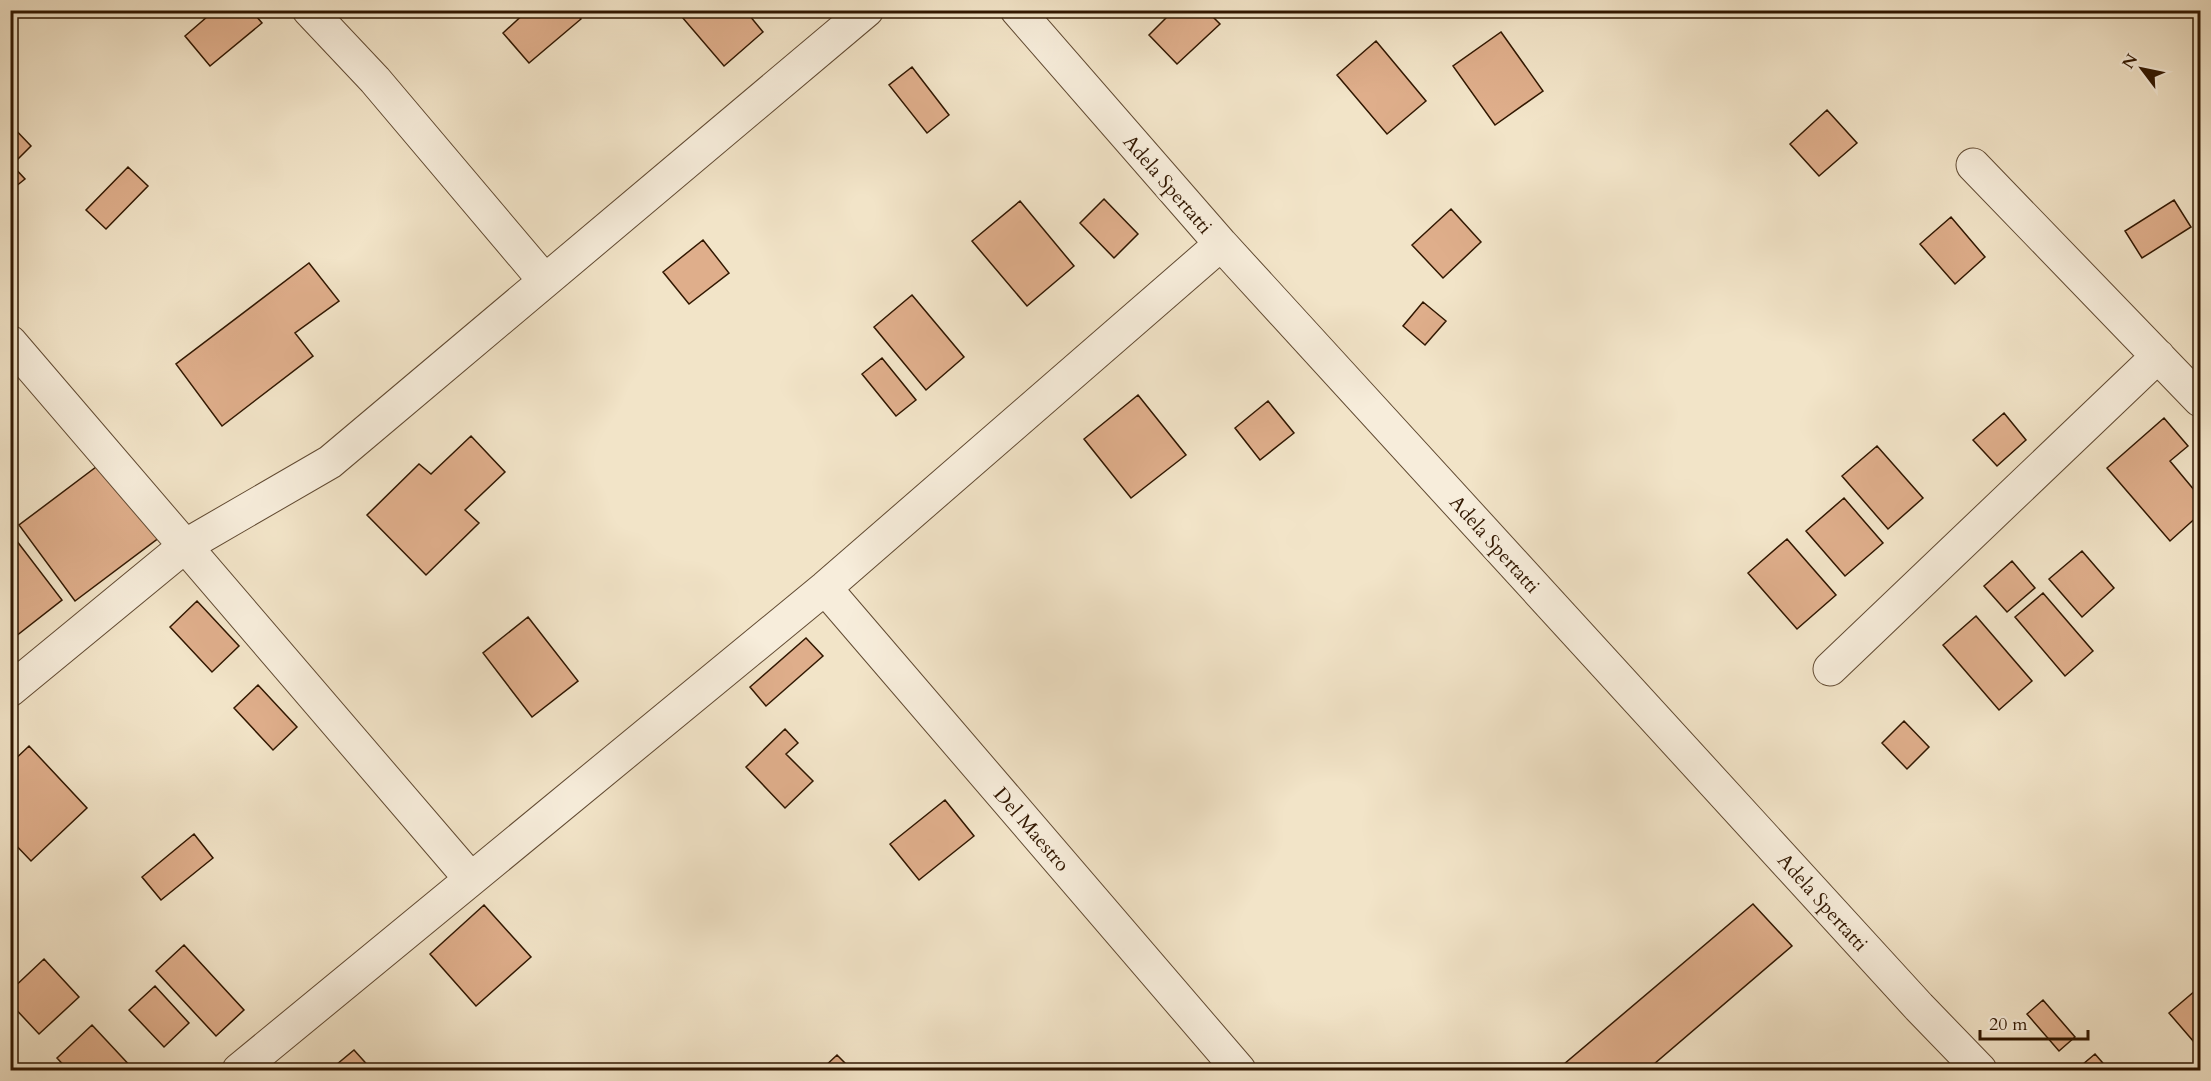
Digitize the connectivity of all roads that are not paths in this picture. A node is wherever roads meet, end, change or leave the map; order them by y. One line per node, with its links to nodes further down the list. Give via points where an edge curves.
1 (309, 10): 6 (street, via 375,80)
2 (867, 10): 6 (street)
3 (1017, 10): 5 (street, Adela Spertatti)
4 (1973, 165): 8 (street)
5 (1221, 244): 11 (street); 17 (street, Adela Spertatti)
6 (545, 281): 10 (street, via 330,462)
7 (10, 342): 10 (street)
8 (2158, 356): 9 (street); 12 (street)
9 (2200, 400)
10 (185, 546): 13 (street); 14 (street)
11 (825, 588): 14 (street); 16 (street, Del Maestro)
12 (1830, 669)
13 (10, 690)
14 (470, 878): 15 (street)
15 (239, 1071)
16 (1239, 1071)
17 (1980, 1071)

